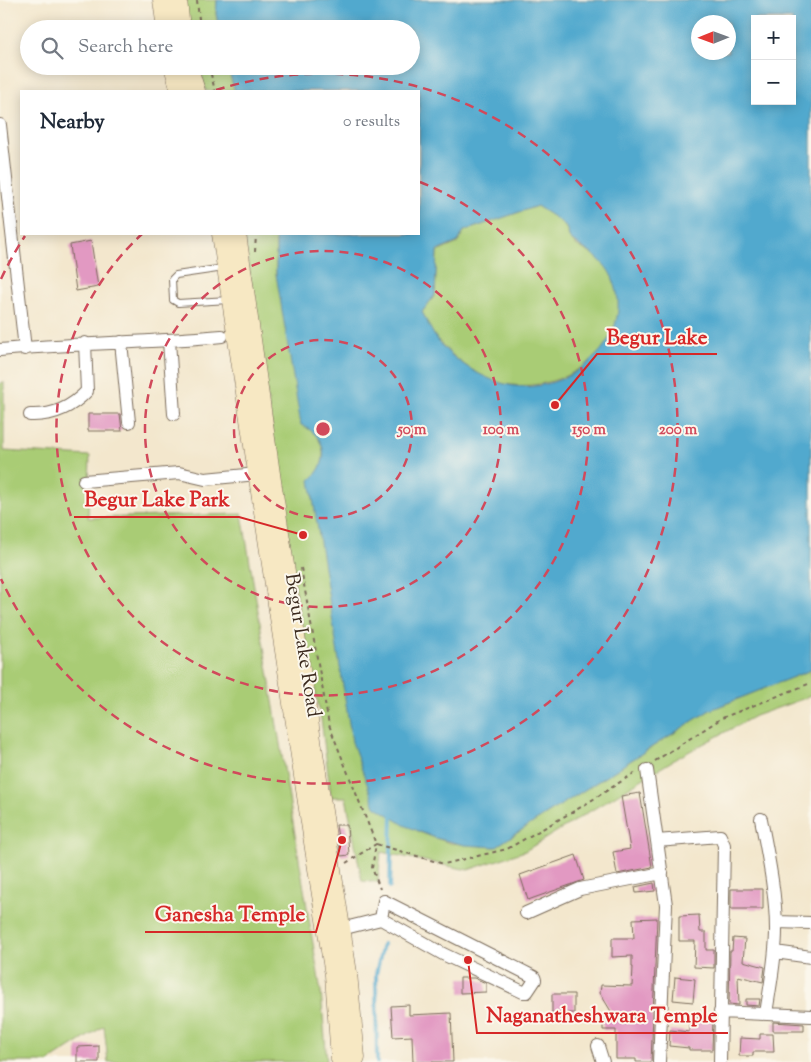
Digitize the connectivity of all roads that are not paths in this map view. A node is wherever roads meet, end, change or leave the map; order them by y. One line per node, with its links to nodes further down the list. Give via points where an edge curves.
1 (162, 0): 3 (main road)
2 (178, 0): 4 (main road)
3 (165, 20)
4 (180, 20)
5 (176, 75): 7 (main road)
6 (191, 75): 8 (main road)
7 (180, 90)
8 (196, 90)
9 (0, 125): 18 (street)
10 (221, 235): 12 (main road, Begur Lake Road)
11 (237, 235): 13 (main road, Begur Lake Road)
12 (226, 267): 13 (main road, Begur Lake Road); 13 (lane, via 176,275 172,279 173,300 178,303)
13 (238, 299): 23 (main road, Begur Lake Road); 25 (main road, Begur Lake Road)
14 (222, 336): 15 (street)
15 (169, 341): 16 (street); 20 (street)
16 (121, 342): 17 (street); 22 (street)
17 (85, 344): 18 (street); 21 (street, via 87,391 62,411 43,416)
18 (25, 349): 19 (street)
19 (0, 350)
20 (174, 414)
21 (30, 415)
22 (129, 422)
23 (257, 474): 24 (street, via 205,479 179,473); 25 (main road, Begur Lake Road)
24 (84, 481)
25 (296, 680): 30 (main road, Begur Lake Road); 30 (main road, Begur Lake Road, via 332,873)
26 (645, 768): 28 (street)
27 (761, 819): 33 (street)
28 (657, 841): 29 (street); 38 (street, via 720,836 724,845)
29 (662, 873): 31 (street, via 580,889); 45 (street, via 666,920)
30 (328, 894): 35 (main road, Begur Lake Road); 42 (main road, Begur Lake Road)
31 (526, 913)
32 (381, 919): 32 (street, via 443,954 523,992 527,992 535,980 384,901); 35 (street)
33 (776, 922): 34 (street); 36 (street)
34 (811, 923)
35 (341, 929): 43 (main road, Begur Lake Road, via 348,973)
36 (775, 952): 37 (street); 39 (street)
37 (811, 957)
38 (720, 1012): 39 (street); 46 (street)
39 (766, 1014): 40 (street)
40 (811, 1016)
41 (598, 1046): 44 (street)
42 (342, 1062)
43 (354, 1062)
44 (603, 1062)
45 (659, 1062)
46 (720, 1062)

